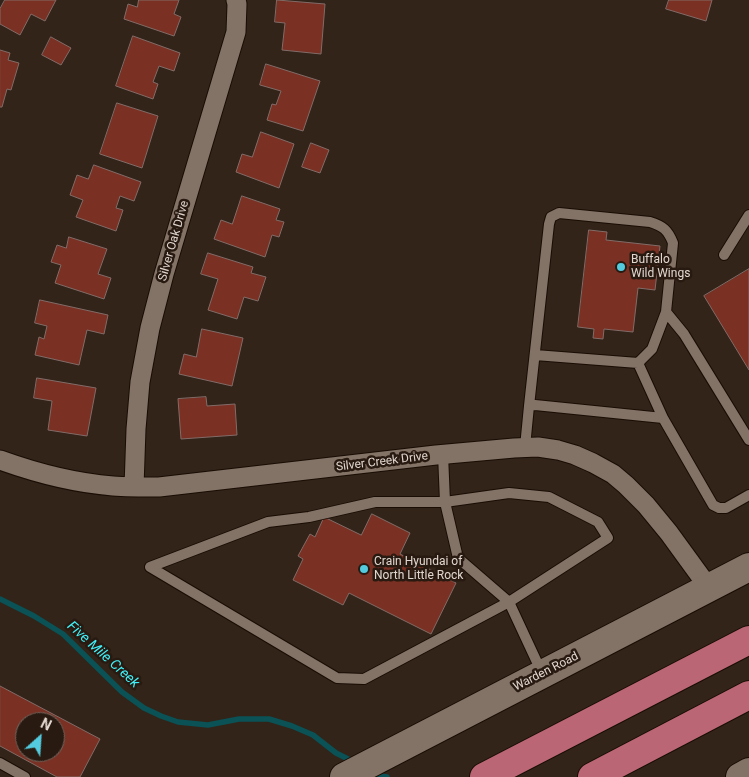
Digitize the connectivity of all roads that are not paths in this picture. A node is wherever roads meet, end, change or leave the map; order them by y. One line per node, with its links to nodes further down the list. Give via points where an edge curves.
1 (236, 0): 13 (street, Silver Oak Drive, via 236,32 150,328 138,401)
2 (749, 214): 3 (lane)
3 (724, 255)
4 (666, 312): 5 (lane, via 673,243 665,229 650,222 559,213 551,217 549,224); 6 (lane, via 652,349); 9 (lane, via 684,334)
5 (534, 354): 6 (lane); 7 (lane)
6 (638, 363): 8 (lane)
7 (529, 406): 8 (lane); 10 (lane)
8 (663, 418): 14 (lane, via 713,505 726,508)
9 (749, 440)
10 (525, 447): 11 (street, Silver Creek Drive); 17 (street, Silver Creek Drive, via 576,455 613,474 646,505)
11 (443, 454): 13 (street, Silver Creek Drive, via 159,487); 15 (lane)
12 (0, 460): 13 (street, Silver Creek Drive, via 78,482)
13 (134, 486)
14 (749, 495)
15 (444, 502): 18 (lane, via 458,558); 18 (lane, via 509,493 548,497 598,522 608,538); 18 (lane, via 375,502 309,517 268,522 150,567 337,678 364,679)
16 (749, 567): 17 (main road, Warden Road)
17 (709, 588): 20 (main road, Warden Road)
18 (509, 602): 20 (lane)
19 (749, 640): 26 (highway)
20 (542, 674): 25 (main road, Warden Road)
21 (749, 695): 27 (highway)
22 (0, 763): 24 (lane)
23 (749, 772): 28 (main road)
24 (25, 777)
25 (344, 777)
26 (484, 777)
27 (592, 777)
28 (740, 777)

